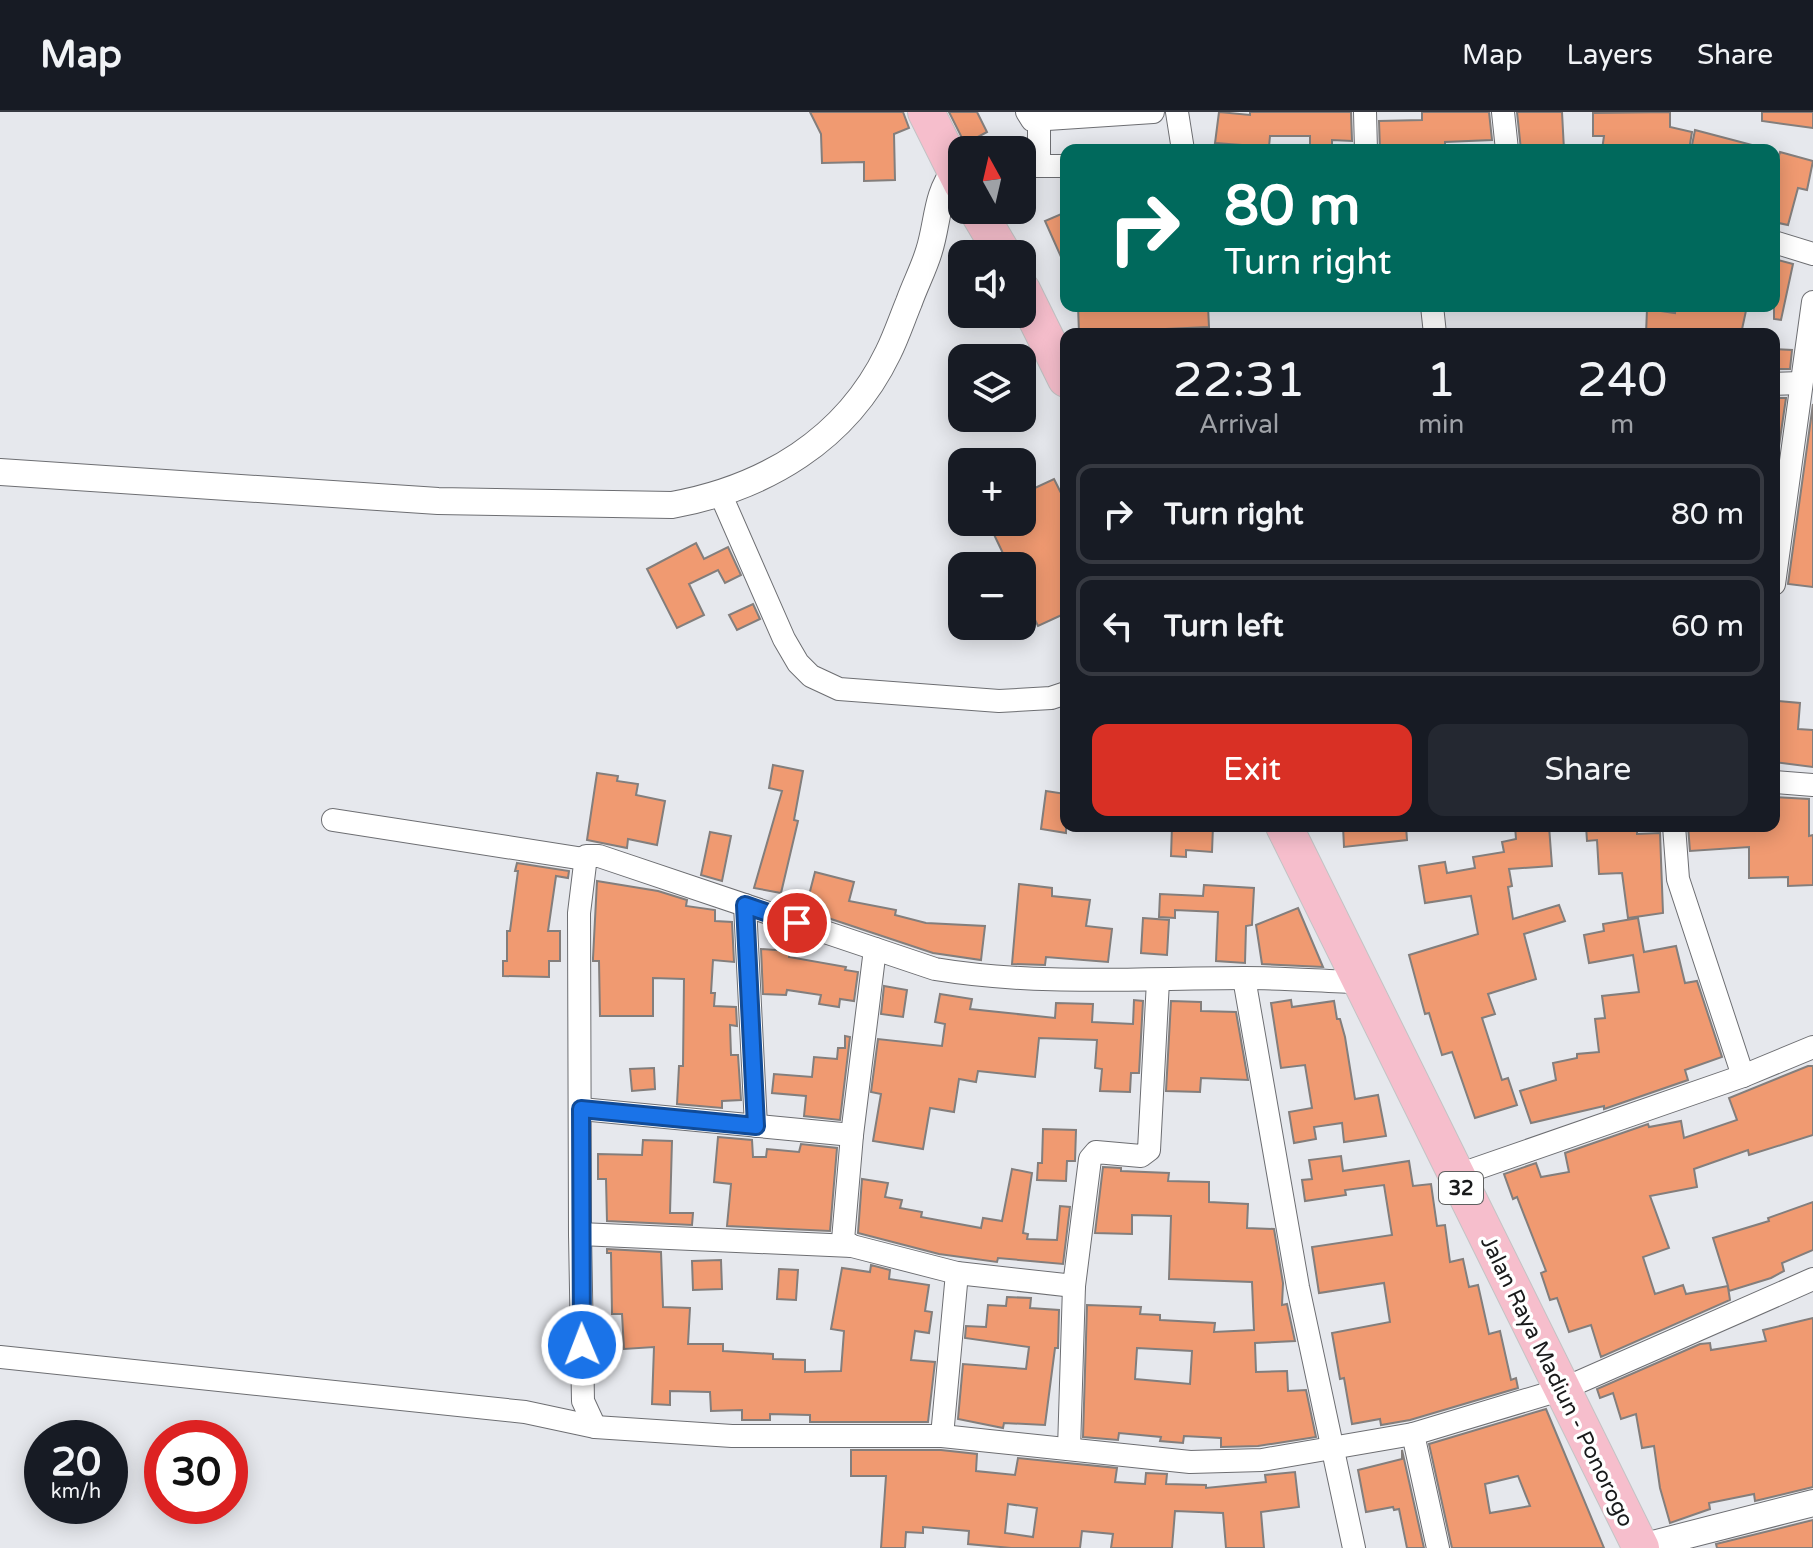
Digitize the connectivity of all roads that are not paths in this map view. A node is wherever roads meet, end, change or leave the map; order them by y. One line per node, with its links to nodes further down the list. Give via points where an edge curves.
1 (926, 112): 11 (highway)
2 (1153, 112): 6 (street)
3 (1177, 112): 8 (street)
4 (1365, 112): 9 (street)
5 (1503, 112): 10 (street)
6 (1033, 116): 7 (street)
7 (1032, 136)
8 (1182, 144)
9 (1366, 144)
10 (1506, 144)
11 (948, 153)
12 (1036, 166): 13 (street)
13 (1060, 166)
14 (948, 182): 23 (street, via 943,185 929,251 888,355 849,412 810,450)
15 (1780, 244): 16 (street)
16 (1813, 254)
17 (1813, 302): 20 (street)
18 (1036, 318): 19 (highway)
19 (1060, 367)
20 (1801, 383): 21 (street); 24 (street)
21 (1780, 384)
22 (0, 472): 23 (street, via 438,501 672,505)
23 (720, 493): 25 (street, via 784,639 811,676 839,689 999,701)
24 (1780, 539)
25 (1060, 695)
26 (1780, 782): 27 (street)
27 (1813, 785)
28 (333, 820): 31 (street)
29 (1287, 832): 36 (highway, Jalan Raya Madiun - Ponorogo / 32)
30 (1674, 832): 38 (street, via 1678,879)
31 (584, 859): 32 (street, via 599,856); 39 (street, via 579,913)
32 (745, 905): 33 (street); 40 (street)
33 (875, 949): 35 (street, via 969,975); 41 (street)
34 (1244, 978): 35 (street); 36 (street); 54 (street, via 1298,1287)
35 (1158, 981): 47 (street, via 1149,1150 1141,1156 1096,1152 1090,1159)
36 (1361, 982): 42 (highway, Jalan Raya Madiun - Ponorogo / 32)
37 (1813, 1047): 38 (street)
38 (1743, 1076): 42 (street)
39 (581, 1109): 40 (street); 43 (street)
40 (756, 1126): 41 (street)
41 (852, 1135): 44 (street, via 842,1235)
42 (1455, 1176): 49 (highway, Jalan Raya Madiun - Ponorogo / 32)
43 (580, 1234): 44 (street); 50 (street, via 583,1401)
44 (852, 1246): 45 (street)
45 (957, 1273): 47 (street); 52 (street)
46 (1813, 1279): 49 (street)
47 (1074, 1286): 53 (street)
48 (0, 1357): 50 (street, via 525,1412)
49 (1563, 1389): 51 (street); 58 (highway, Jalan Raya Madiun - Ponorogo / 32)
50 (595, 1427): 52 (street, via 732,1436)
51 (1413, 1434): 54 (street); 57 (street)
52 (942, 1436): 53 (street)
53 (1069, 1449): 54 (street, via 1190,1462 1262,1460)
54 (1333, 1449): 56 (street)
55 (1813, 1503): 58 (street)
56 (1354, 1548)
57 (1438, 1548)
58 (1641, 1548)

